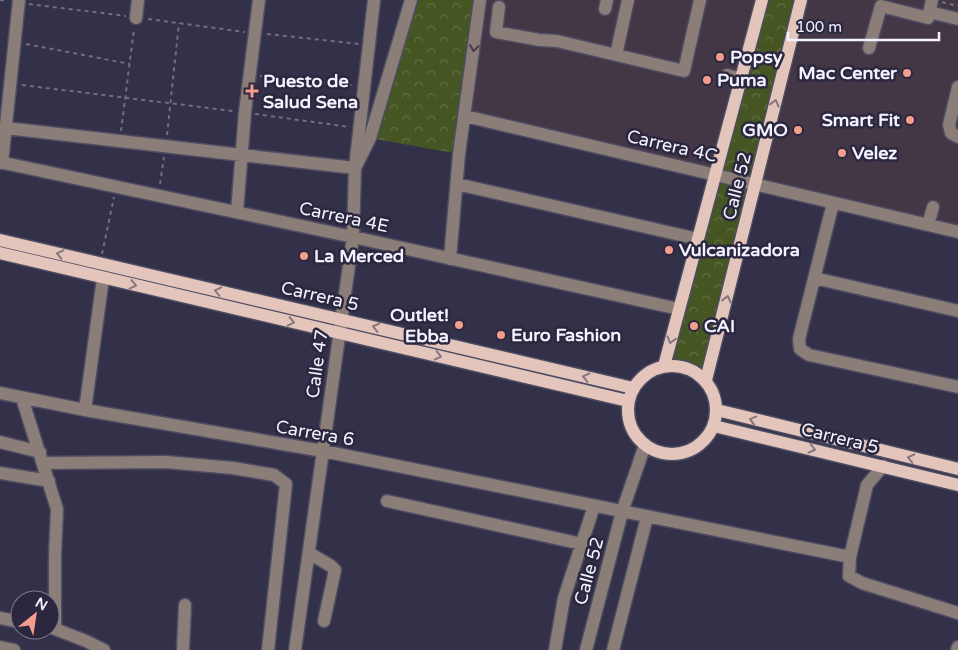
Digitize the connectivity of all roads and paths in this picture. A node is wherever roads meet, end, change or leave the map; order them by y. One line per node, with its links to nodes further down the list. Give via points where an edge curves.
1 (0, 0): 11 (path)
2 (138, 0): 15 (street)
3 (259, 0): 18 (street)
4 (372, 0): 20 (street)
5 (410, 0): 41 (street, Calle 47, via 370,138)
6 (480, 0): 33 (street, one-way to 33)
7 (628, 0): 22 (street)
8 (700, 0): 22 (street, via 684,71)
9 (762, 0): 26 (main road, Calle 52)
10 (801, 0): 44 (main road, Calle 52, one-way to 10)
11 (19, 1): 15 (path); 19 (street)
12 (934, 4): 13 (path); 16 (street); 21 (street, via 928,18 881,6)
13 (958, 6)
14 (499, 7): 22 (street, via 496,32 557,41)
15 (136, 18): 17 (path); 23 (path)
16 (958, 19)
17 (179, 23): 18 (path); 31 (path)
18 (255, 33): 20 (path); 25 (street)
19 (15, 42): 23 (path); 27 (street)
20 (369, 45): 28 (street)
21 (869, 48)
22 (616, 55)
23 (130, 64): 30 (path)
24 (727, 75): 26 (street)
25 (250, 76): 28 (path); 32 (street)
26 (741, 79): 42 (main road, Calle 52)
27 (10, 84): 30 (path); 34 (street)
28 (364, 86): 35 (street)
29 (958, 87): 36 (street, via 949,126 951,133)
30 (125, 98): 31 (path); 37 (path)
31 (170, 104): 32 (path); 38 (path)
32 (245, 112): 35 (path); 39 (street)
33 (466, 116): 42 (street, Carrera 4C); 43 (street)
34 (6, 128): 37 (street); 40 (street)
35 (360, 129): 41 (street)
36 (958, 137)
37 (119, 141): 38 (street)
38 (165, 146): 39 (street); 46 (path)
39 (241, 154): 41 (street); 49 (street)
40 (1, 162): 45 (street, Carrera 4E)
41 (355, 168): 52 (street, Calle 47)
42 (715, 175): 44 (street, Carrera 4C); 53 (main road, Calle 52)
43 (457, 184): 53 (street); 57 (street)
44 (756, 184): 47 (street, Carrera 4C); 65 (main road, Calle 52, one-way to 44)
45 (116, 187): 46 (street, Carrera 4E); 56 (path)
46 (158, 196): 49 (street, Carrera 4E)
47 (833, 203): 50 (street, Carrera 4C); 59 (street)
48 (933, 207): 50 (street)
49 (237, 212): 52 (street, Carrera 4E)
50 (928, 225): 51 (street, Carrera 4C)
51 (958, 232)
52 (353, 237): 57 (street, Carrera 4E); 62 (street, Calle 47)
53 (698, 238): 60 (main road, Calle 52)
54 (0, 240): 62 (main road, Carrera 5, one-way to 54)
55 (0, 253): 58 (main road, Carrera 5)
56 (102, 257)
57 (450, 259): 60 (street, Carrera 4E)
58 (103, 278): 63 (main road, Carrera 5, one-way to 63); 71 (street)
59 (814, 278): 61 (street); 66 (street, via 799,339 800,349 809,355)
60 (679, 309): 64 (main road, Calle 52, one-way to 64)
61 (958, 311)
62 (341, 320): 63 (street, Calle 47); 67 (main road, Carrera 5, one-way to 62)
63 (339, 333): 70 (main road, Carrera 5, one-way to 70); 76 (street, Calle 47)
64 (664, 366): 65 (main road, via 687,368); 67 (main road, via 646,373)
65 (706, 380): 72 (main road, via 716,399)
66 (958, 386)
67 (633, 388): 70 (main road)
68 (0, 393): 69 (street, Carrera 6)
69 (22, 398): 71 (street, Carrera 6); 78 (street)
70 (628, 401): 75 (main road, via 632,430)
71 (85, 410): 76 (street, Carrera 6)
72 (717, 410): 73 (main road); 77 (main road, Carrera 5, one-way to 72)
73 (714, 426): 75 (main road, via 697,447 680,453 662,453); 79 (main road, Carrera 5, one-way to 79)
74 (0, 442): 78 (street)
75 (645, 445): 86 (street, Calle 52)
76 (322, 451): 85 (street, Carrera 6); 89 (street, Calle 47)
77 (887, 452): 79 (main road); 80 (main road, Carrera 5, one-way to 77)
78 (42, 457): 82 (street); 100 (street, via 233,468 274,476 286,484)
79 (884, 466): 83 (main road, Carrera 5); 90 (street, via 867,485)
80 (958, 469)
81 (0, 474): 82 (street)
82 (49, 482): 91 (street, via 57,509)
83 (958, 485)
84 (387, 501): 88 (street)
85 (594, 506): 86 (street, Carrera 6); 88 (street)
86 (622, 512): 87 (street, Carrera 6); 103 (street, Calle 52)
87 (647, 517): 90 (street, Carrera 6); 104 (street)
88 (582, 544): 102 (street, via 564,598)
89 (308, 553): 94 (street, via 334,570); 101 (street, Calle 47)
90 (850, 557): 93 (street, via 849,576 854,580)
91 (54, 590)
92 (185, 604): 99 (street)
93 (958, 613)
94 (324, 621)
95 (60, 631): 98 (street)
96 (0, 646): 97 (street)
97 (14, 650)
98 (104, 650)
99 (183, 650)
100 (268, 650)
101 (295, 650)
102 (554, 650)
103 (586, 650)
104 (613, 650)

